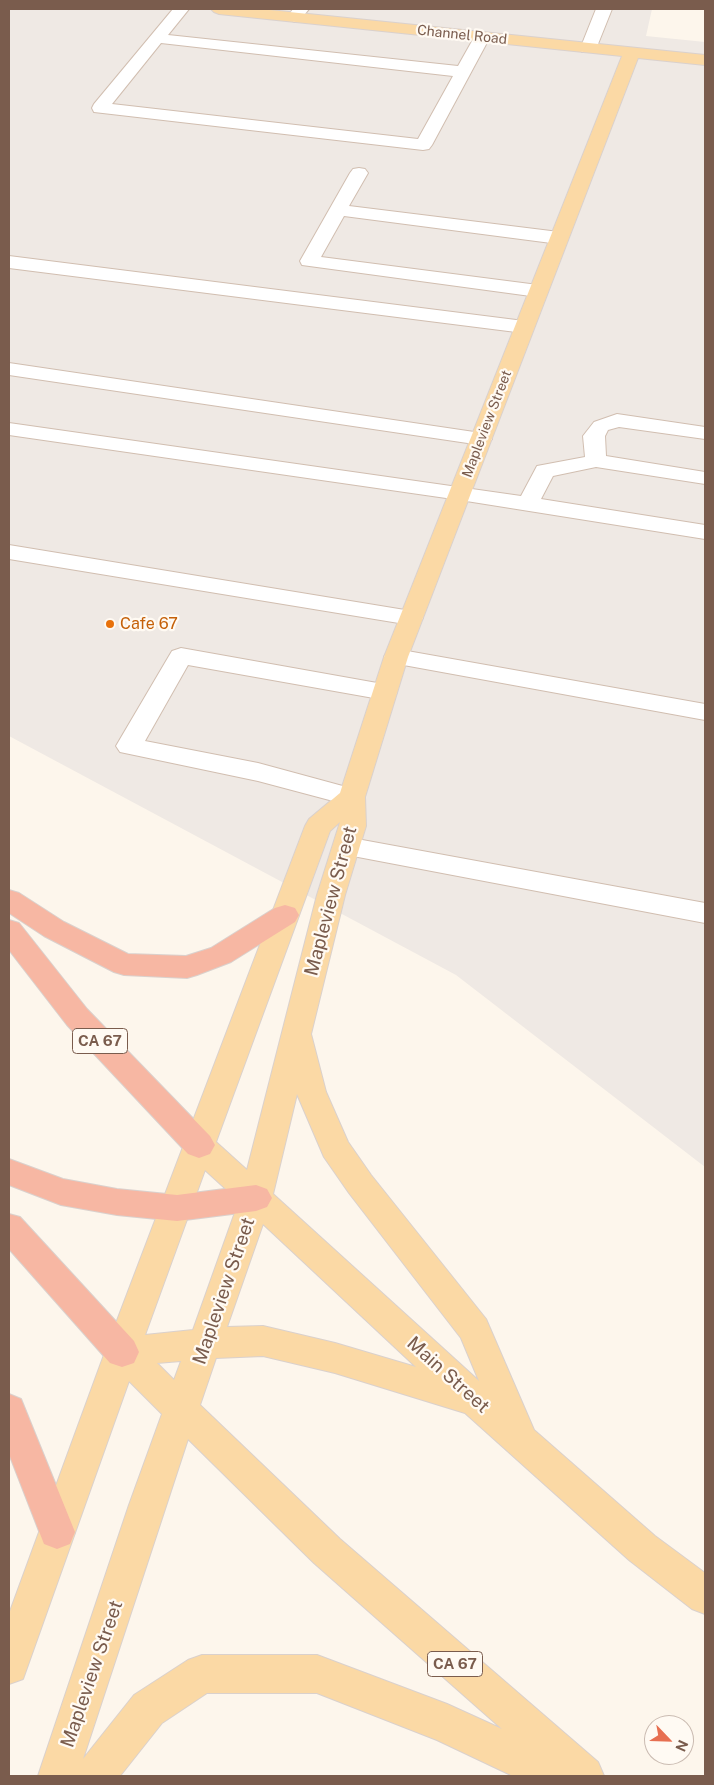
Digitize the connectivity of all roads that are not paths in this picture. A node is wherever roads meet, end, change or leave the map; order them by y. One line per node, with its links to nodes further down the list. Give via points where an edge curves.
1 (180, 9): 6 (lane)
2 (219, 9): 4 (main road, Channel Road)
3 (604, 9): 7 (lane)
4 (298, 13): 5 (main road, Channel Road)
5 (482, 37): 7 (main road, Channel Road); 10 (lane)
6 (156, 38): 10 (lane); 10 (lane, via 100,108 424,145)
7 (588, 49): 8 (main road, Channel Road)
8 (631, 54): 9 (main road, Channel Road); 13 (main road, Mapleview Street)
9 (705, 60)
10 (464, 72)
11 (360, 174): 12 (lane)
12 (338, 210): 13 (lane); 15 (lane, via 309,261)
13 (559, 238): 15 (main road, Mapleview Street)
14 (9, 262): 16 (lane)
15 (538, 291): 16 (main road, Mapleview Street)
16 (524, 327): 20 (main road, Mapleview Street)
17 (9, 369): 20 (lane)
18 (9, 429): 23 (lane)
19 (705, 433): 21 (lane, via 617,420 601,426 594,436)
20 (481, 439): 23 (main road, Mapleview Street)
21 (596, 461): 22 (lane); 24 (lane, via 545,471)
22 (705, 478)
23 (460, 493): 24 (lane); 27 (main road, Mapleview Street)
24 (528, 504): 25 (lane)
25 (705, 532)
26 (9, 552): 27 (lane)
27 (411, 618): 28 (main road, Mapleview Street)
28 (396, 657): 29 (main road, Mapleview Street); 30 (lane)
29 (385, 692): 31 (main road, Mapleview Street); 31 (lane, via 181,656 129,746 258,772)
30 (705, 712)
31 (352, 797): 32 (main road, Mapleview Street, via 353,826); 35 (main road, Mapleview Street, via 318,826)
32 (346, 846): 34 (lane); 37 (main road, Mapleview Street)
33 (9, 900): 35 (highway, via 54,929 124,964 188,967 221,955)
34 (705, 913)
35 (285, 915): 38 (main road, Mapleview Street)
36 (9, 930): 38 (highway, CA 67, via 77,1017)
37 (297, 1031): 40 (main road, Mapleview Street); 48 (main road, via 311,1092 335,1148 474,1329)
38 (199, 1145): 40 (main road, Main Street / CA 67); 41 (main road, Mapleview Street)
39 (9, 1172): 41 (highway, via 61,1192)
40 (256, 1198): 41 (highway); 43 (main road, Mapleview Street); 45 (main road, Main Street / CA 67)
41 (177, 1208): 44 (main road, Mapleview Street)
42 (9, 1227): 44 (highway, CA 67)
43 (206, 1343): 44 (main road); 45 (main road, via 282,1345); 47 (main road, Mapleview Street)
44 (122, 1352): 47 (main road, CA 67); 49 (main road, Mapleview Street)
45 (474, 1400): 48 (main road, Main Street / CA 67)
46 (9, 1410): 49 (highway)
47 (182, 1410): 54 (main road, Mapleview Street, via 147,1504); 57 (main road, CA 67, via 327,1551)
48 (520, 1439): 51 (main road, Main Street / CA 67, via 642,1548)
49 (57, 1532): 50 (main road, Mapleview Street)
50 (38, 1585): 52 (main road); 53 (main road, Mapleview Street)
51 (705, 1596)
52 (9, 1607)
53 (9, 1665)
54 (58, 1776)
55 (95, 1776): 56 (main road, via 148,1709 202,1674 317,1674 447,1724)
56 (556, 1776)
57 (584, 1776)

